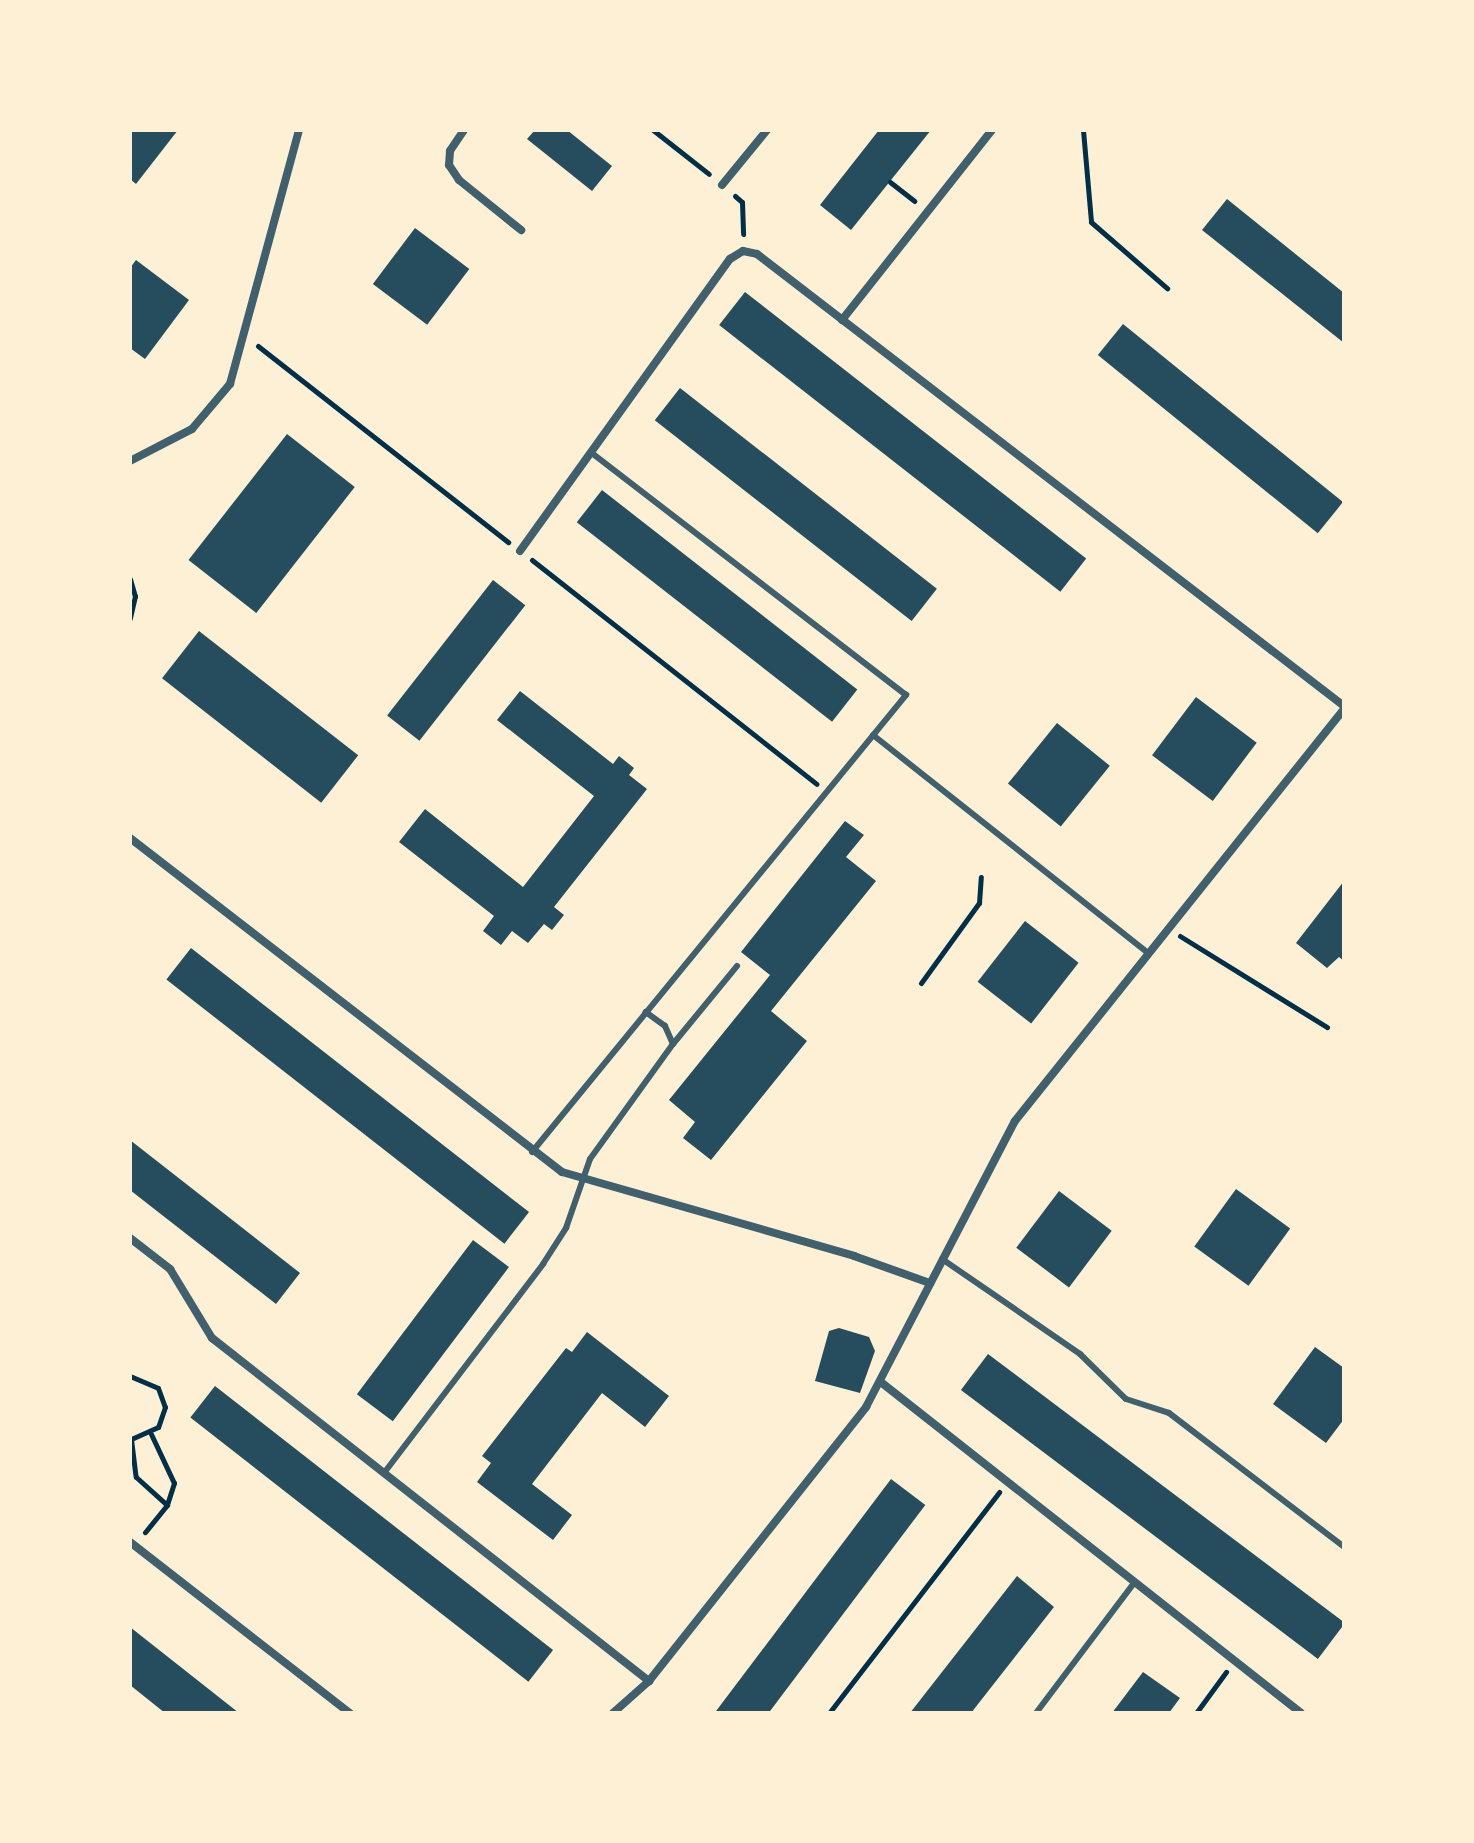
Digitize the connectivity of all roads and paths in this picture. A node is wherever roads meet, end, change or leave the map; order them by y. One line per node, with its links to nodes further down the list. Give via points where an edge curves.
1 (299, 130): 12 (street)
2 (464, 130): 9 (street, via 450,151 449,165 459,180)
3 (767, 130): 7 (street)
4 (992, 130): 8 (street)
5 (1083, 130): 10 (path, via 1091,222)
6 (890, 182): 8 (path)
7 (722, 185)
8 (928, 211): 11 (street)
9 (521, 230)
10 (1167, 288)
11 (842, 320): 13 (street, via 757,254 743,251 730,259); 18 (street)
12 (245, 336): 14 (street, via 230,384 206,417 177,439); 15 (path)
13 (592, 453): 15 (street); 19 (lane, via 906,695)
14 (130, 461)
15 (520, 551): 20 (path)
16 (130, 579): 17 (path, via 135,596)
17 (130, 618)
18 (1344, 708): 23 (street)
19 (873, 735): 20 (lane); 24 (lane)
20 (827, 792): 27 (lane)
21 (130, 838): 30 (street)
22 (981, 877): 26 (path, via 979,903)
23 (1169, 929): 24 (street); 28 (path)
24 (1149, 954): 33 (street, via 1006,1133)
25 (737, 966): 29 (lane)
26 (921, 983)
27 (646, 1012): 29 (lane, via 665,1026); 30 (lane)
28 (1327, 1027)
29 (673, 1044): 31 (lane, via 603,1138)
30 (532, 1152): 31 (street)
31 (581, 1178): 34 (street); 39 (lane, via 566,1228 543,1264)
32 (130, 1238): 39 (street, via 170,1269 212,1338)
33 (942, 1259): 34 (street); 43 (lane, via 1080,1354 1126,1399 1169,1413)
34 (930, 1283): 36 (street)
35 (130, 1376): 37 (path, via 150,1381 163,1397 163,1418)
36 (882, 1383): 40 (street); 46 (street)
37 (151, 1434): 38 (path); 41 (path, via 174,1483)
38 (130, 1439): 41 (path, via 136,1477)
39 (384, 1473): 46 (street)
40 (1006, 1482): 44 (street); 49 (path)
41 (167, 1505): 42 (path)
42 (132, 1544): 47 (street)
43 (1344, 1547)
44 (1134, 1583): 45 (street); 50 (lane)
45 (1234, 1662): 51 (path); 52 (street)
46 (649, 1681): 48 (street)
47 (350, 1713)
48 (613, 1713)
49 (829, 1713)
50 (1036, 1713)
51 (1196, 1713)
52 (1301, 1713)

